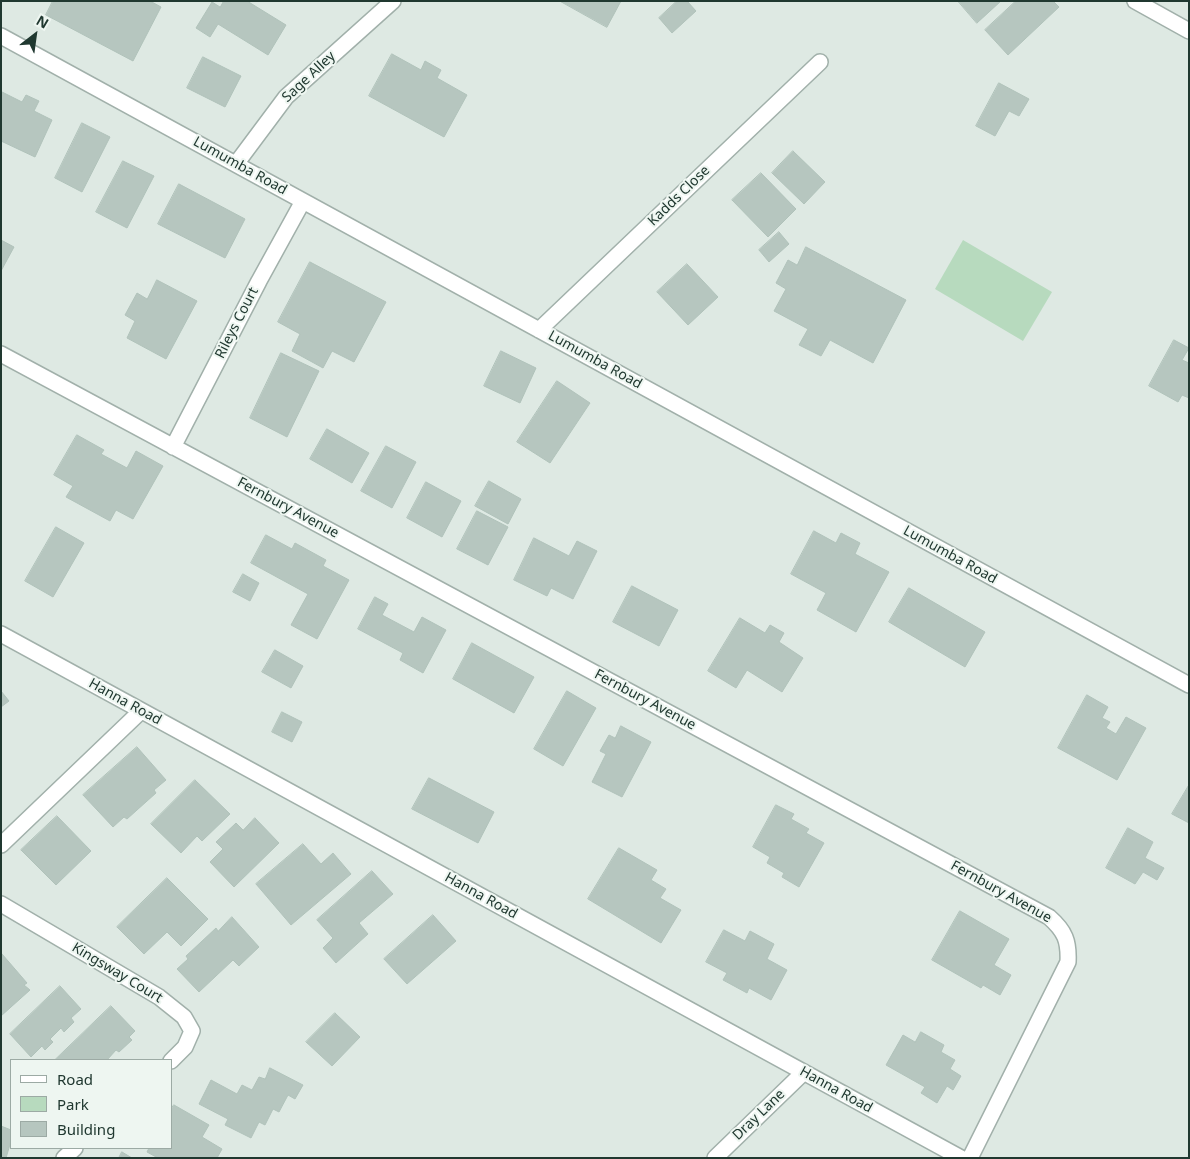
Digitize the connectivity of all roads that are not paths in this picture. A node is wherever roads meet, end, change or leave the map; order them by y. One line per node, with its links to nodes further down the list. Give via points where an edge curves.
1 (393, 1): 6 (street, Sage Alley, via 286,97)
2 (1135, 1): 3 (street)
3 (1189, 31)
4 (1, 36): 6 (street, Lumumba Road)
5 (820, 62): 8 (street, Kadds Close)
6 (236, 164): 7 (street, Lumumba Road)
7 (303, 201): 8 (street, Lumumba Road); 10 (street, Rileys Court)
8 (539, 330): 12 (street, Lumumba Road)
9 (1, 354): 10 (street, Fernbury Avenue)
10 (173, 447): 22 (street, Fernbury Avenue, via 1050,917 1066,937 1068,962)
11 (1, 634): 13 (street, Hanna Road)
12 (1189, 685)
13 (141, 710): 14 (street); 17 (street, Hanna Road)
14 (1, 845)
15 (1, 904): 16 (street, Kingsway Court, via 159,998 184,1017 192,1031 185,1047)
16 (172, 1061)
17 (804, 1072): 20 (street, Dray Lane); 21 (street, Hanna Road)
18 (74, 1149): 19 (street)
19 (64, 1158)
20 (715, 1158)
21 (961, 1158)
22 (970, 1158)

